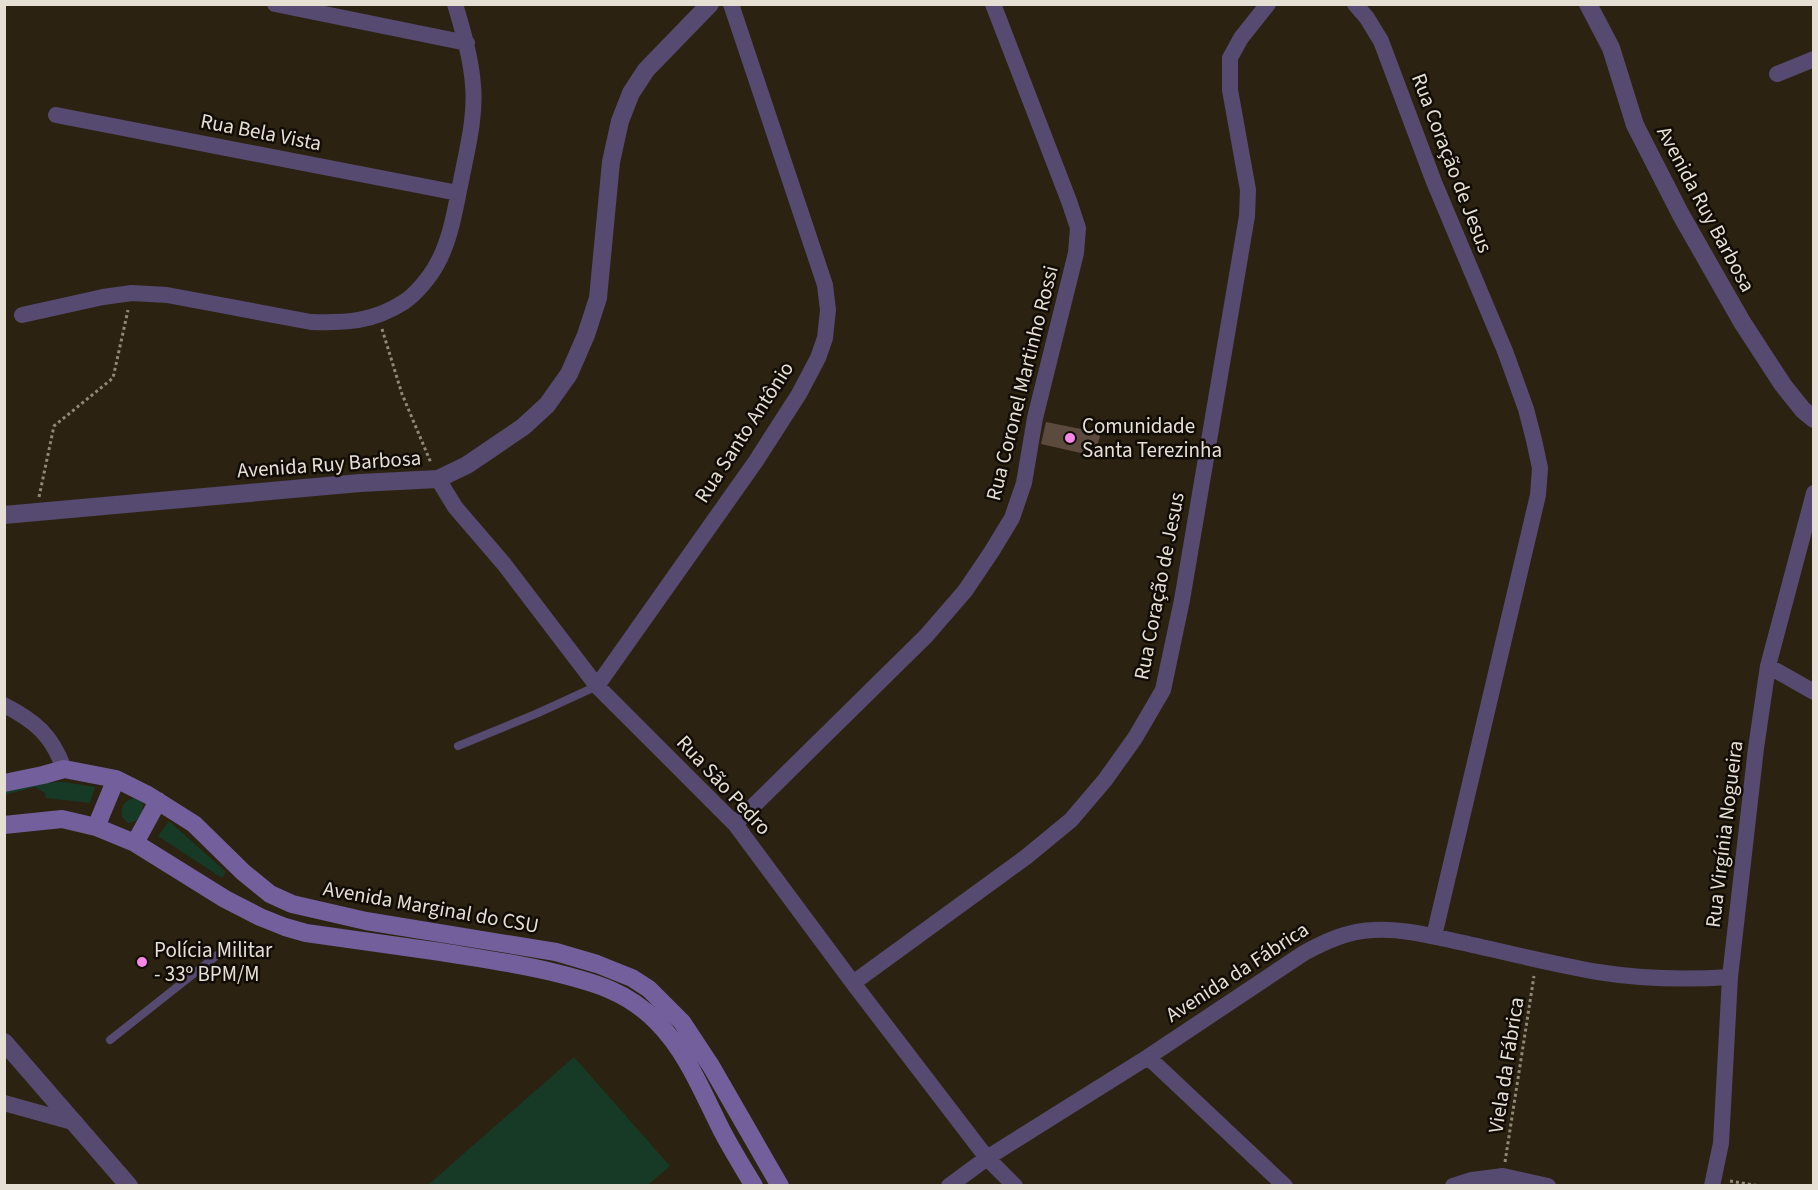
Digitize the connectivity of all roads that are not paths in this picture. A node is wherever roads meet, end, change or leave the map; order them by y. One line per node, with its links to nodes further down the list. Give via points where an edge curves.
1 (274, 4): 9 (street)
2 (455, 4): 9 (street)
3 (710, 4): 16 (street, Avenida Ruy Barbosa, via 646,70 623,111 611,162 598,298 570,374 547,405 523,427 467,465)
4 (731, 4): 20 (street, Rua Santo Antônio, via 825,285 825,338 800,394)
5 (993, 4): 28 (street, Rua Coronel Martinho Rossi, via 1078,228 1076,253 1035,418 1024,483 1012,518 965,591 926,636)
6 (1268, 4): 35 (street, Rua Coração de Jesus, via 1230,58 1230,90 1248,190 1247,216 1182,600 1163,690 1135,738 1071,819 1026,857)
7 (1355, 4): 32 (street, Rua Coração de Jesus, via 1381,41 1430,173 1505,351 1526,409 1540,468 1535,506)
8 (1588, 4): 15 (street, Avenida Ruy Barbosa, via 1611,48 1635,125 1682,215 1783,386)
9 (467, 43): 13 (street, via 473,86 468,144)
10 (1814, 59): 11 (street)
11 (1777, 74)
12 (56, 115): 13 (street, Rua Bela Vista)
13 (458, 193): 14 (street, via 452,224 436,266 405,301 378,316 359,321 311,322 167,295 132,293)
14 (21, 315)
15 (1814, 418)
16 (438, 479): 18 (street, Avenida Ruy Barbosa); 20 (street, Rua São Pedro, via 455,507)
17 (1814, 493): 19 (street, Rua Virgínia Nogueira)
18 (4, 515)
19 (1768, 666): 21 (street); 34 (street, Rua Virgínia Nogueira)
20 (597, 686): 23 (lane); 28 (street, Rua São Pedro)
21 (1814, 693)
22 (4, 705): 24 (street, via 25,716 45,734)
23 (458, 746)
24 (64, 768): 25 (main road, Avenida Marginal do CSU); 26 (main road, Avenida Marginal do CSU)
25 (116, 779): 27 (main road, Avenida Marginal do CSU); 30 (main road)
26 (4, 783)
27 (158, 801): 31 (main road); 45 (main road, Avenida Marginal do CSU, via 194,824 270,894 292,904 366,921 556,952 632,978 682,1022)
28 (735, 824): 35 (street, Rua São Pedro)
29 (4, 825): 30 (main road, Avenida Marginal do CSU, via 62,819)
30 (96, 827): 31 (main road, Avenida Marginal do CSU)
31 (135, 843): 44 (main road, Avenida Marginal do CSU, via 225,898 285,927 513,962 593,982 628,998 656,1021 686,1060)
32 (1434, 936): 34 (street, Avenida da Fábrica, via 1597,972 1684,980); 38 (street, Avenida da Fábrica, via 1374,930 1328,940)
33 (230, 945): 36 (lane)
34 (1730, 977): 42 (street, Rua Virgínia Nogueira, via 1721,1143)
35 (853, 983): 41 (street, Rua São Pedro)
36 (110, 1040)
37 (4, 1042): 40 (street)
38 (1148, 1057): 41 (street, Avenida da Fábrica); 48 (street)
39 (4, 1102): 40 (street)
40 (76, 1123): 43 (street)
41 (987, 1158): 46 (street, Avenida da Fábrica); 47 (street, Rua São Pedro)
42 (1713, 1182)
43 (129, 1185)
44 (754, 1185)
45 (780, 1185)
46 (950, 1185)
47 (1015, 1185)
48 (1285, 1185)
49 (1453, 1185): 50 (street, via 1503,1176)
50 (1548, 1185)

